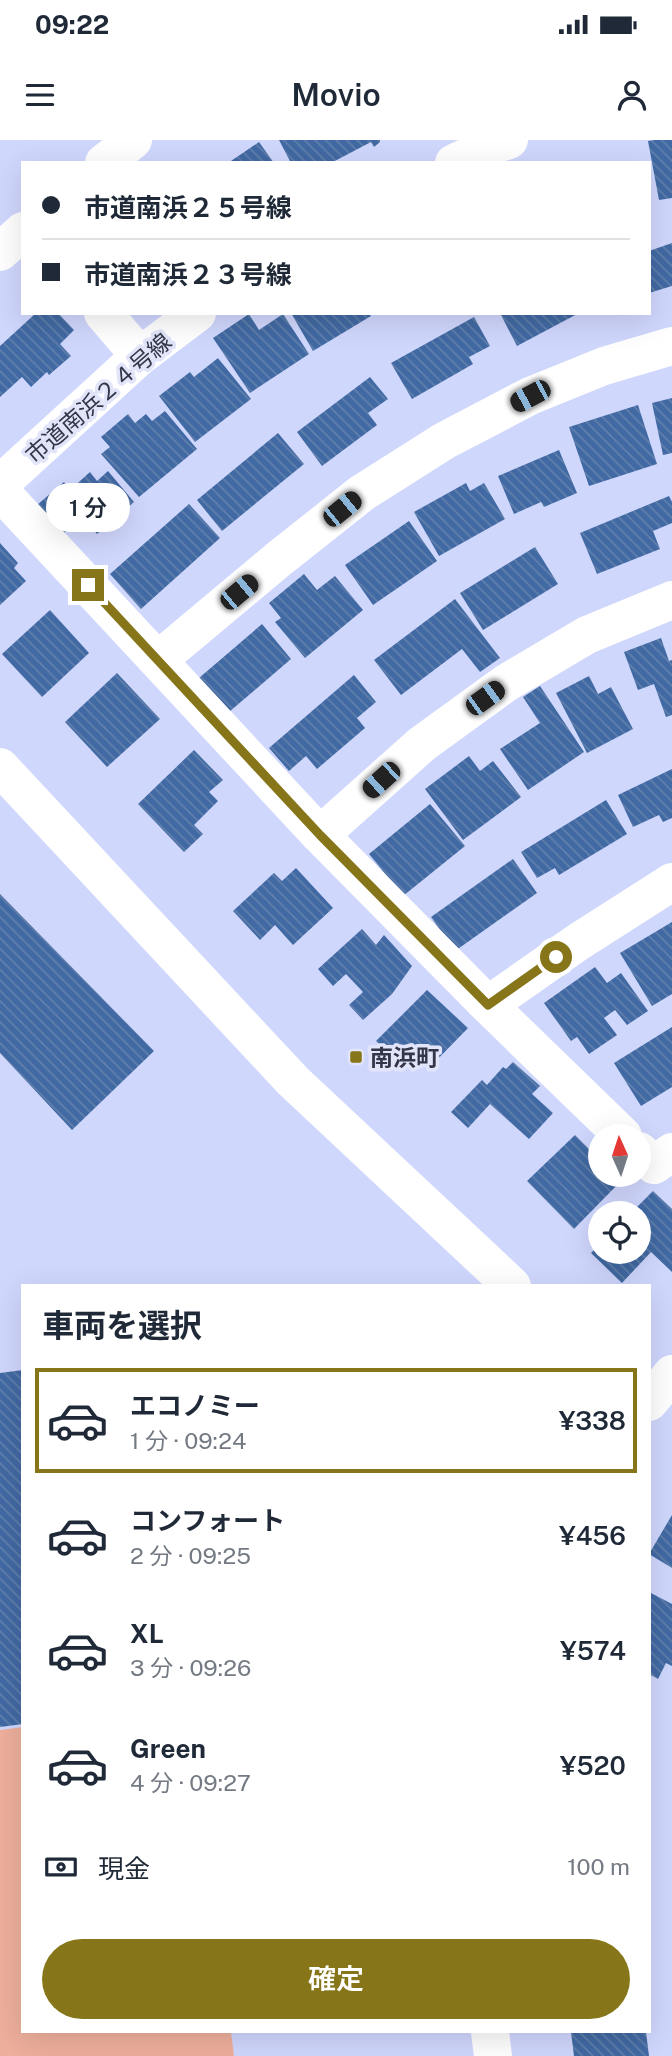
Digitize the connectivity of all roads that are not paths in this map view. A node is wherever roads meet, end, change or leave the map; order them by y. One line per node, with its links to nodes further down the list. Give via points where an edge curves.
1 (133, 140): 3 (street)
2 (509, 140): 4 (street)
3 (107, 161)
4 (458, 161)
5 (21, 232): 6 (street)
6 (0, 252)
7 (105, 315): 10 (street)
8 (194, 315): 10 (street, 市道南浜２４号線)
9 (672, 346): 14 (street, via 604,366 530,396 444,441 362,493)
10 (140, 356): 11 (street, 市道南浜２４号線)
11 (0, 484)
12 (0, 491): 14 (street)
13 (672, 600): 16 (street, via 587,635 506,683 422,744)
14 (158, 660): 16 (street)
15 (0, 767): 22 (street, via 293,1081)
16 (320, 835): 18 (street)
17 (672, 882): 18 (street)
18 (488, 1005): 19 (street)
19 (611, 1124)
20 (672, 1152): 21 (street, via 654,1165)
21 (651, 1162)
22 (510, 1284)
23 (672, 1374): 24 (street)
24 (651, 1400)
25 (490, 2033): 26 (street)
26 (493, 2056)

